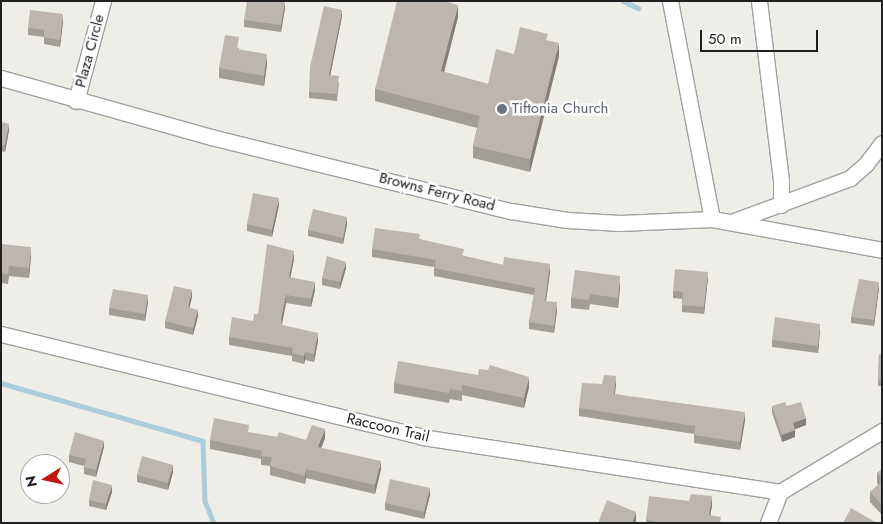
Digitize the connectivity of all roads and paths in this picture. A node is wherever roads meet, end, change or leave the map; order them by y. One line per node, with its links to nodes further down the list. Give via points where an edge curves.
1 (103, 1): 5 (street, Plaza Circle)
2 (670, 1): 8 (street)
3 (759, 1): 7 (street, via 781,181)
4 (1, 78): 5 (street, Browns Ferry Road)
5 (76, 101): 8 (street, Browns Ferry Road, via 511,211 568,220 620,223)
6 (882, 143): 7 (street, via 850,178)
7 (781, 205): 9 (street)
8 (712, 219): 9 (street, Browns Ferry Road)
9 (733, 222): 10 (street, Browns Ferry Road)
10 (882, 250)
11 (1, 334): 13 (street, Raccoon Trail, via 422,437)
12 (882, 431): 13 (street)
13 (780, 492): 14 (street)
14 (768, 523)

